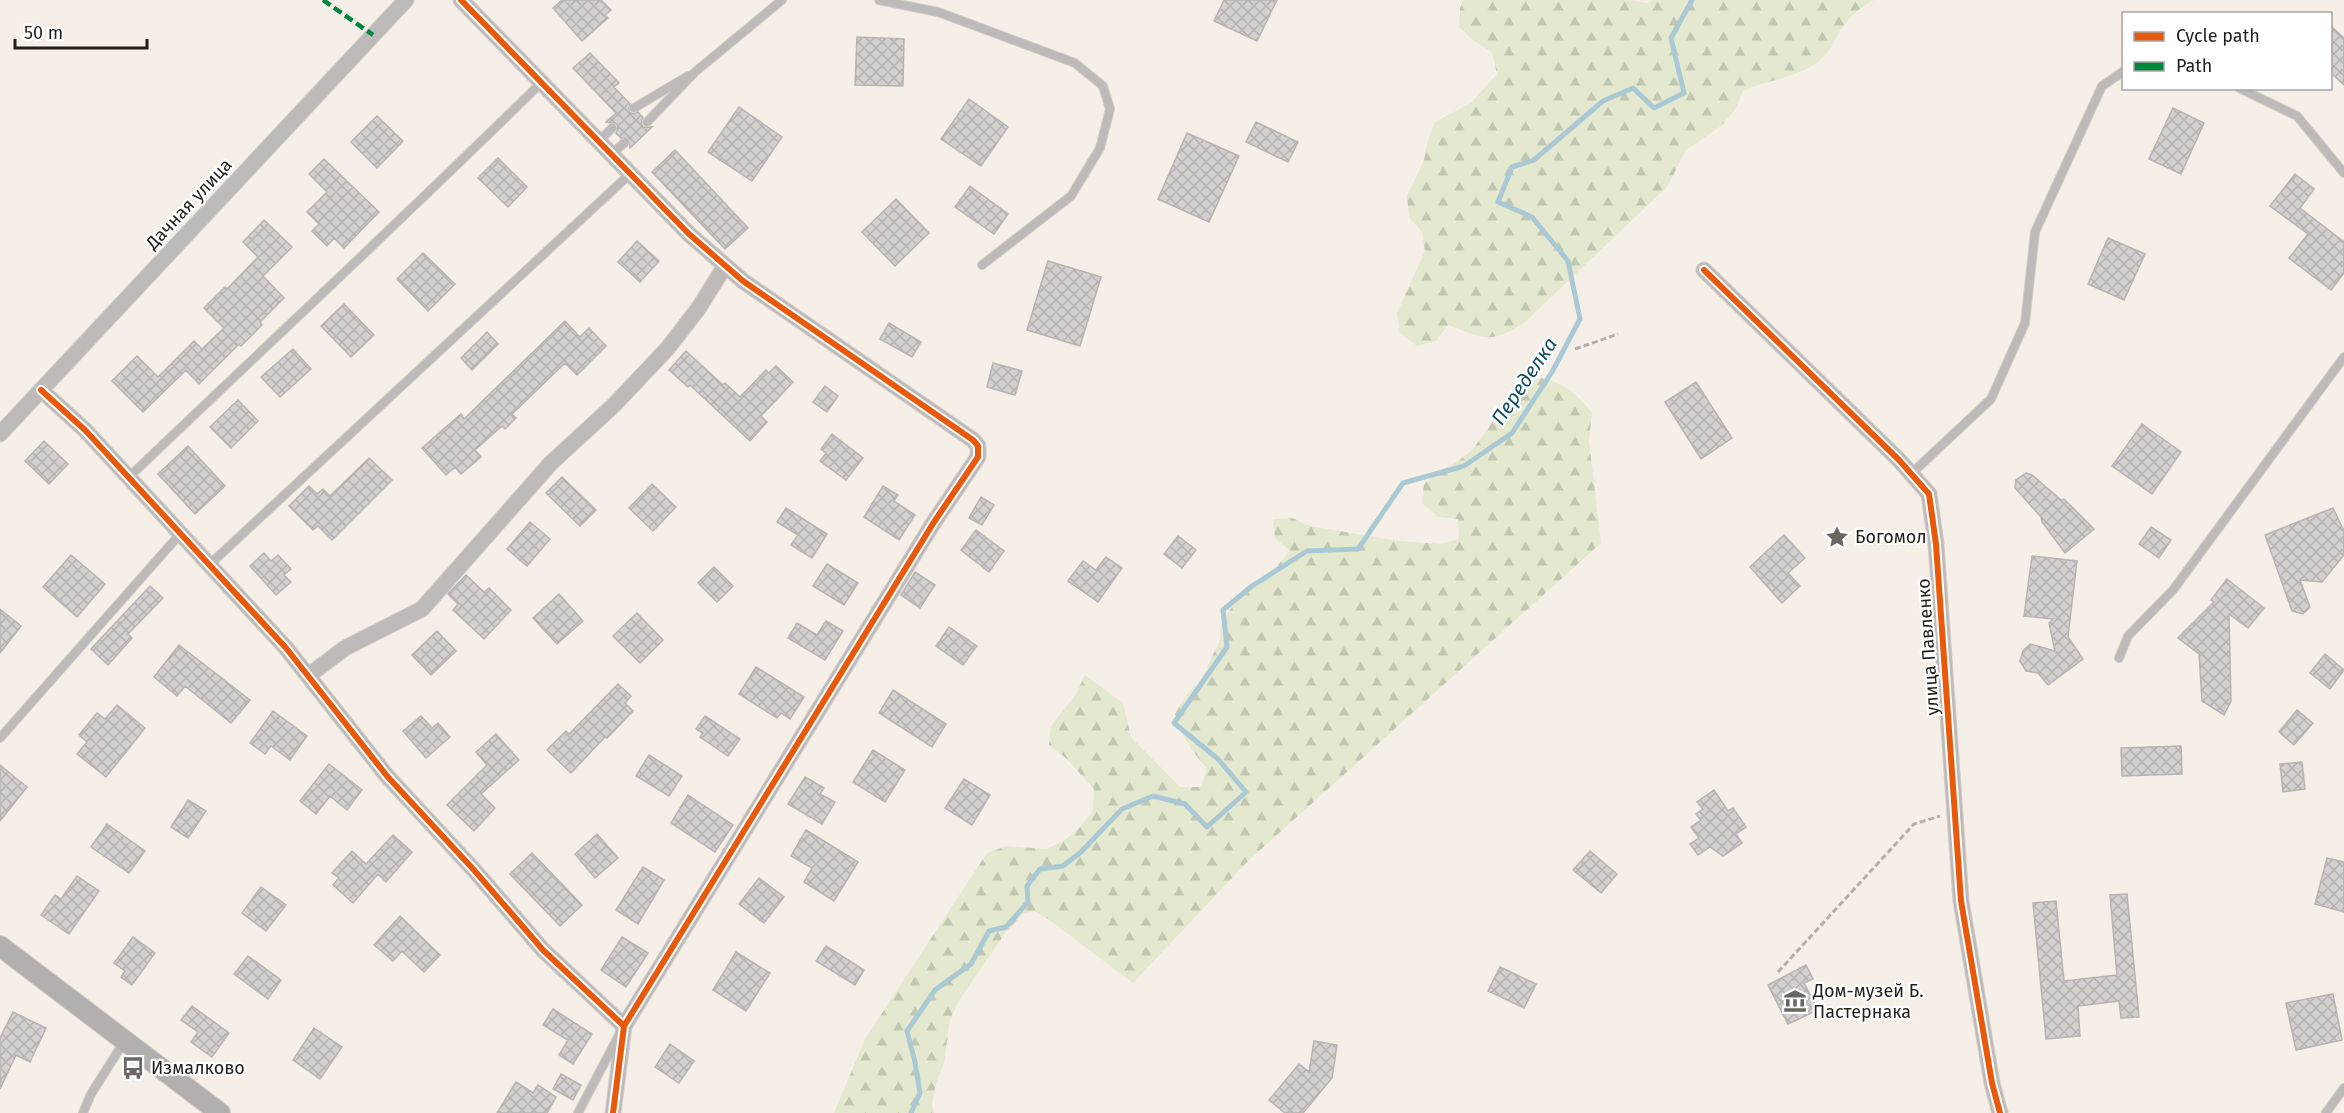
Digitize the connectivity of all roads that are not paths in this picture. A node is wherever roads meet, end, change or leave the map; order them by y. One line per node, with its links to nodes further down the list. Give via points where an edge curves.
1 (406, 0): 21 (street, Дачная улица)
2 (461, 0): 7 (street)
3 (782, 0): 5 (lane)
4 (879, 0): 17 (lane, via 938,12 1075,63 1103,86 1110,109 1100,148 1071,196)
5 (695, 72): 9 (lane); 10 (lane)
6 (2122, 72): 23 (lane, via 2102,86 2035,232 2025,323 1991,399)
7 (542, 82): 12 (street); 24 (lane)
8 (2243, 90): 16 (lane, via 2297,116)
9 (634, 108)
10 (647, 122)
11 (612, 128): 12 (lane)
12 (599, 141): 14 (street)
13 (625, 142): 14 (lane)
14 (612, 154): 15 (street)
15 (631, 173): 18 (street); 26 (lane)
16 (2344, 173)
17 (982, 265)
18 (725, 266): 28 (street, via 667,349 614,405 550,463 422,609 345,648); 31 (street, via 974,440 979,451)
19 (1704, 270): 23 (street, улица Павленко)
20 (2344, 357): 27 (lane, via 2173,590 2128,636)
21 (41, 390): 22 (street, Дачная улица); 24 (street)
22 (0, 434)
23 (1911, 474): 38 (street, улица Павленко, via 1929,494 1936,544 1961,901)
24 (128, 478): 25 (street)
25 (180, 534): 26 (street); 29 (lane)
26 (208, 566): 28 (street)
27 (2119, 657)
28 (309, 676): 31 (street, via 387,776 543,950)
29 (0, 738)
30 (0, 946): 32 (main road)
31 (624, 1026): 36 (lane); 37 (street)
32 (125, 1040): 34 (lane, via 101,1075); 35 (main road)
33 (2344, 1088): 39 (lane)
34 (83, 1113)
35 (220, 1113)
36 (578, 1113)
37 (613, 1113)
38 (2000, 1113)
39 (2326, 1113)

